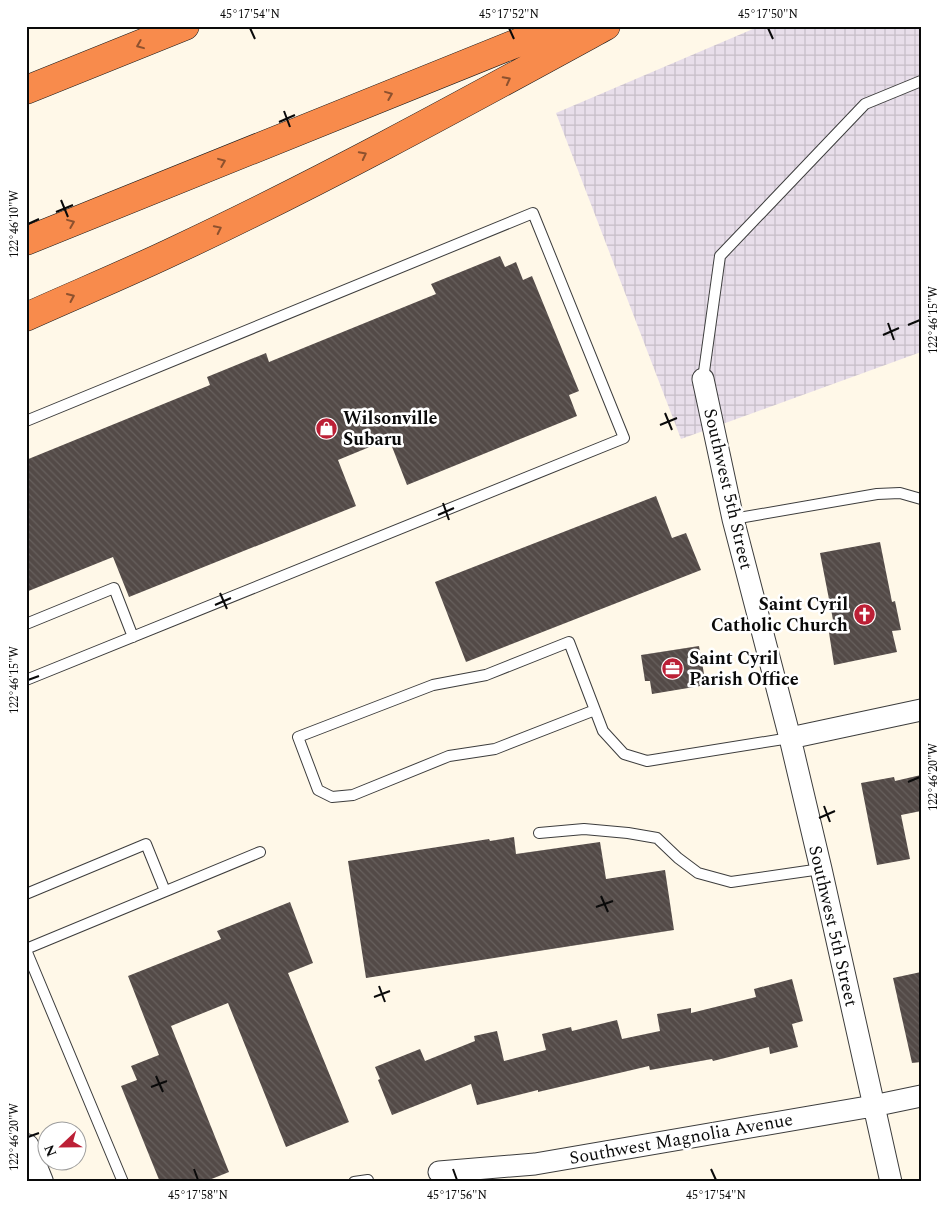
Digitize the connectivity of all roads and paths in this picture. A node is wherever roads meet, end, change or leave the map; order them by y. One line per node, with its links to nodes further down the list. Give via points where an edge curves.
1 (185, 26): 5 (highway, one-way to 5)
2 (560, 26): 6 (highway, one-way to 2)
3 (606, 26): 7 (highway, one-way to 3, via 276,201)
4 (921, 82): 8 (lane, via 865,104 720,256)
5 (26, 90)
6 (26, 241)
7 (26, 317)
8 (704, 379): 11 (street, Southwest 5th Street)
9 (26, 422): 13 (lane, via 533,213 624,438)
10 (921, 499): 11 (lane, via 900,492 877,494)
11 (734, 519): 17 (street, Southwest 5th Street)
12 (26, 624): 13 (lane, via 114,588)
13 (134, 636): 14 (lane)
14 (26, 680)
15 (595, 710): 15 (lane, via 569,642 486,675 433,685 298,737 318,790 332,797 353,795 449,756 495,749); 17 (lane, via 603,731 624,754 647,761)
16 (921, 710): 17 (street)
17 (790, 738): 20 (street, Southwest 5th Street)
18 (539, 833): 20 (lane, via 584,829 657,838 698,873 731,882)
19 (260, 852): 21 (lane)
20 (820, 868): 25 (street, Southwest 5th Street)
21 (165, 891): 22 (lane, via 146,844); 23 (lane)
22 (26, 894)
23 (26, 950): 30 (lane)
24 (921, 1096): 25 (street, Southwest Magnolia Avenue)
25 (872, 1106): 27 (street, Southwest Magnolia Avenue, via 535,1164); 32 (street, Southwest 5th Street)
26 (26, 1148): 29 (street)
27 (436, 1177)
28 (368, 1180): 31 (lane)
29 (40, 1182)
30 (123, 1182)
31 (354, 1182)
32 (891, 1182)

